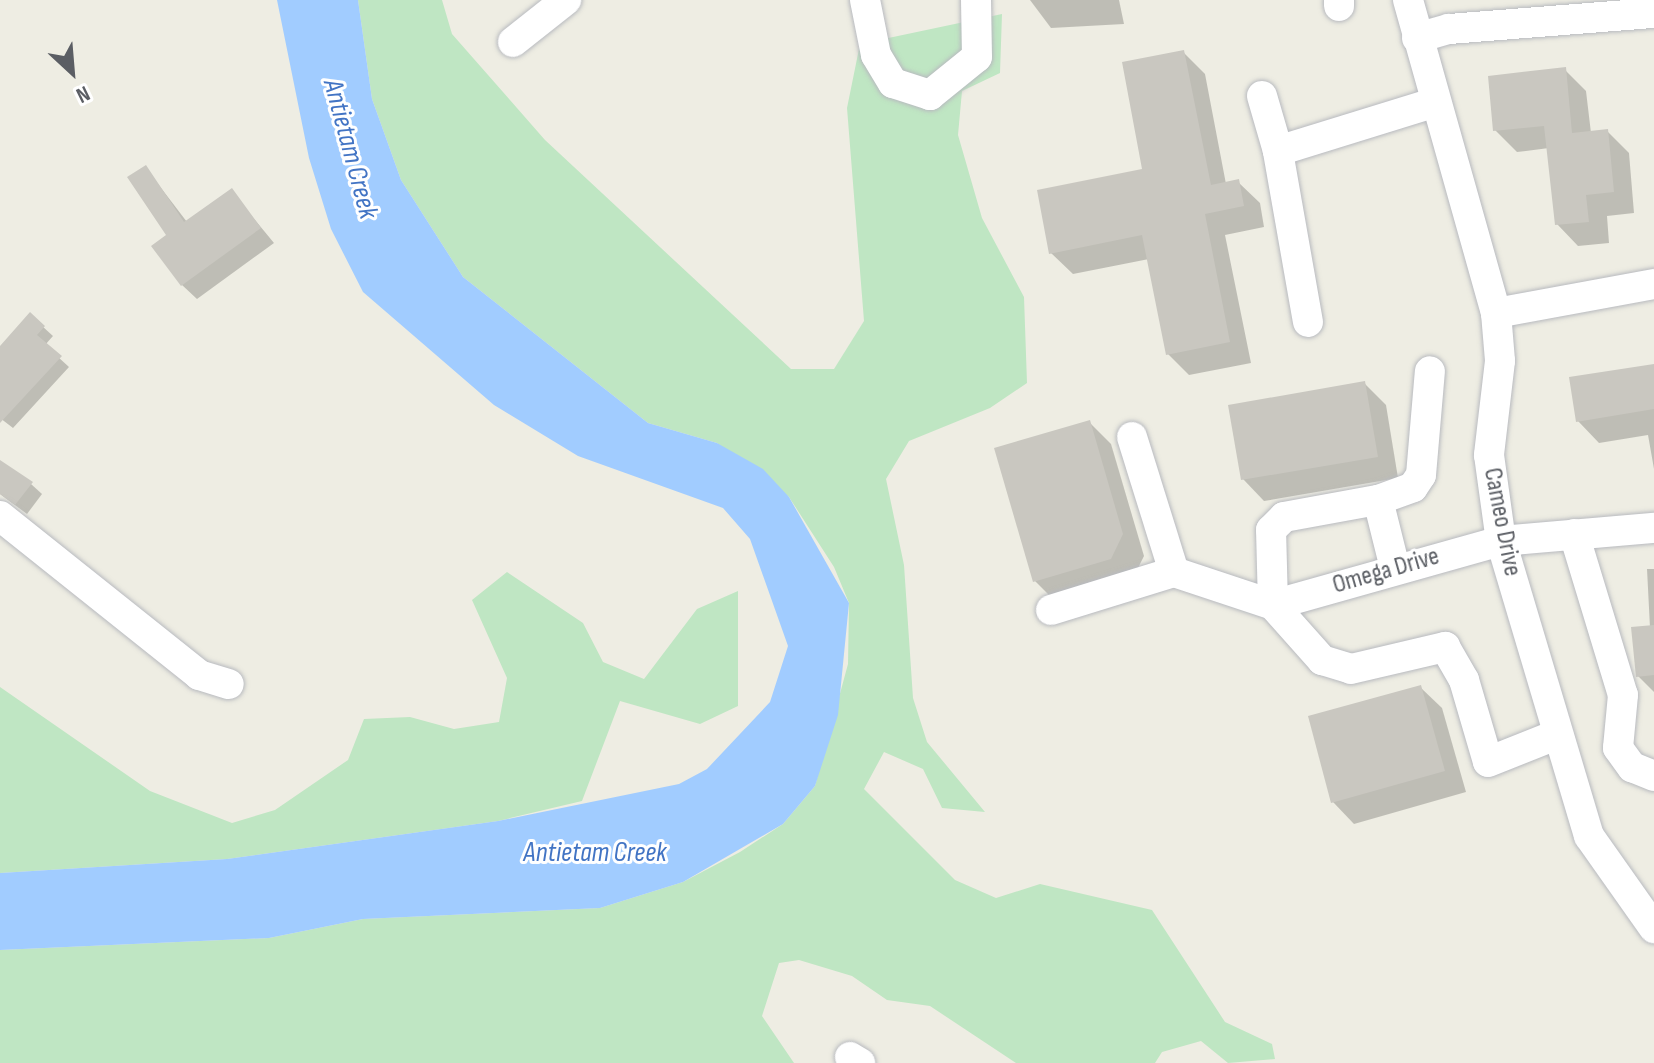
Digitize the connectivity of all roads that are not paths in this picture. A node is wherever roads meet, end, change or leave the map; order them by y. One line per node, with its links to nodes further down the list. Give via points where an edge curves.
1 (566, 0): 7 (street)
2 (865, 0): 3 (street, via 876,55 893,83 930,95 977,57)
3 (976, 0)
4 (1408, 0): 6 (street, Cameo Drive)
5 (1654, 13): 6 (street, via 1449,29)
6 (1417, 38): 9 (street, Cameo Drive)
7 (513, 42)
8 (1262, 96): 10 (street)
9 (1436, 102): 10 (street); 12 (street, Cameo Drive)
10 (1278, 151): 13 (street)
11 (1654, 284): 12 (street)
12 (1496, 313): 20 (street, Cameo Drive, via 1500,361 1489,455)
13 (1308, 322)
14 (1430, 371): 16 (street, via 1421,475 1413,487)
15 (1132, 437): 22 (street)
16 (1378, 500): 21 (street); 23 (street, via 1275,521)
17 (0, 516): 25 (street, via 199,675)
18 (1654, 528): 19 (street, Omega Drive)
19 (1574, 534): 20 (street, Omega Drive); 27 (street, via 1623,695 1618,748 1632,767)
20 (1501, 541): 21 (street, Omega Drive); 26 (street, Cameo Drive)
21 (1395, 568): 23 (street, Omega Drive)
22 (1174, 572): 23 (street); 24 (street)
23 (1273, 605): 26 (street, via 1322,660 1351,669 1445,647 1464,680 1488,762)
24 (1051, 610)
25 (229, 684)
26 (1556, 735): 28 (street, Cameo Drive, via 1589,836)
27 (1654, 776)
28 (1654, 928)

